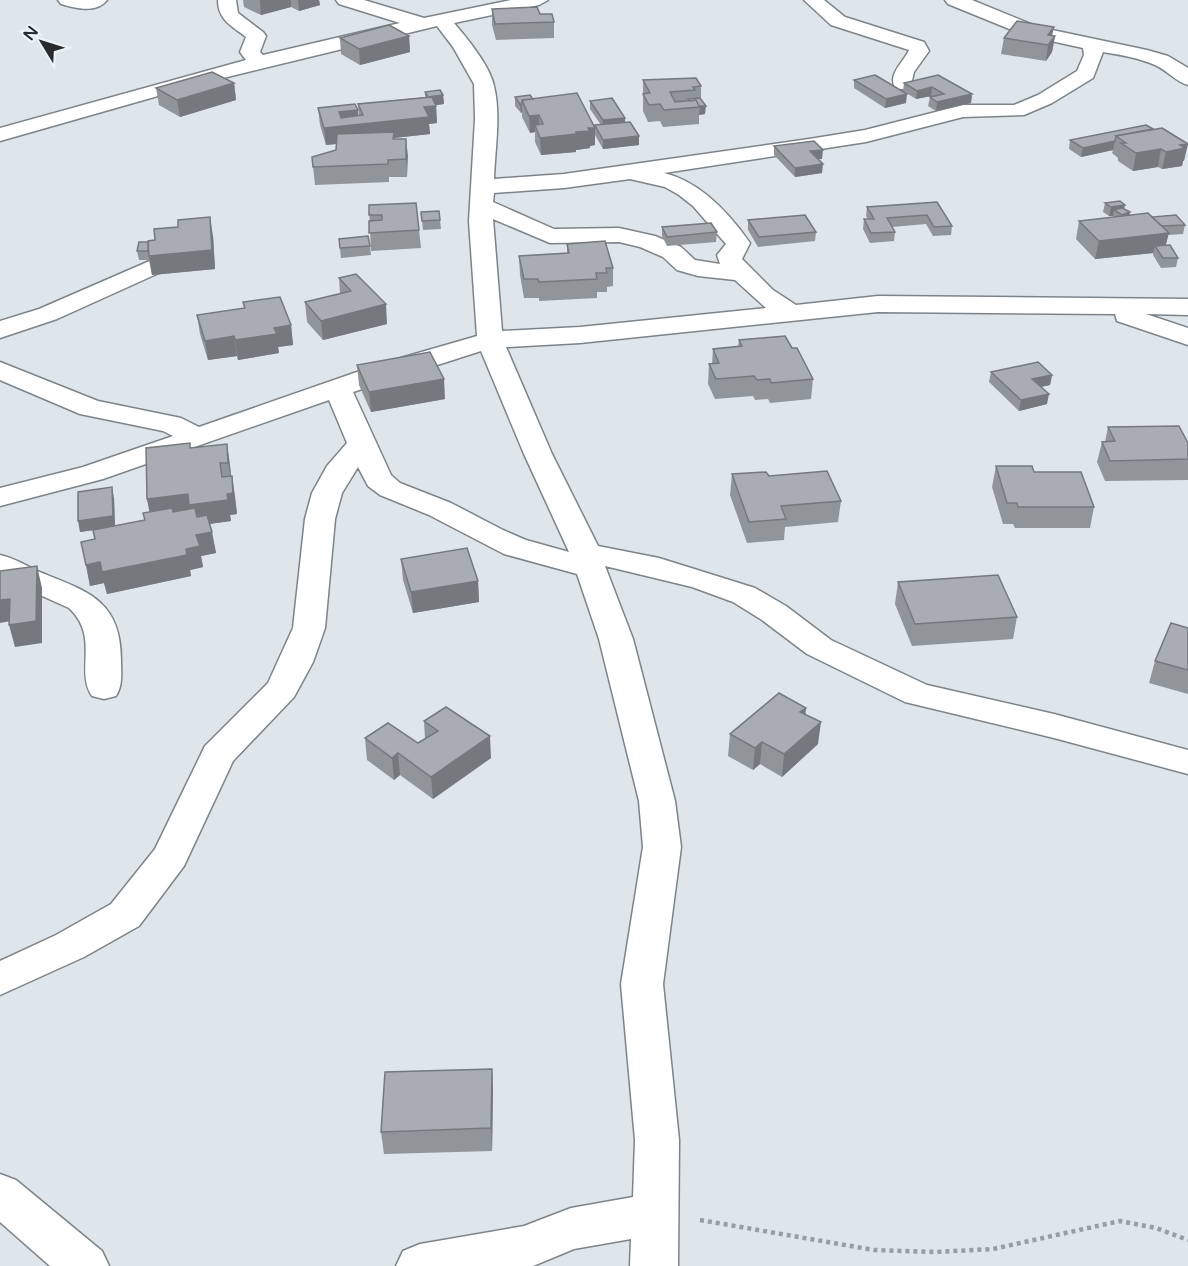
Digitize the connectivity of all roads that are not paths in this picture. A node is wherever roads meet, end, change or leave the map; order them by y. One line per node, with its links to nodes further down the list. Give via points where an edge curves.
1 (68, 0): 2 (street, via 87,4)
2 (99, 0)
3 (227, 0): 10 (street, via 226,11 231,19 256,36 250,52)
4 (345, 0): 8 (street)
5 (539, 0): 8 (street)
6 (813, 0): 12 (street, via 838,21 917,46 919,51 904,72)
7 (954, 0): 9 (street, via 1032,32)
8 (433, 22): 10 (street); 17 (street, via 467,53 484,84)
9 (1092, 44): 11 (street, via 1150,57); 16 (street, via 1094,55 1086,74 1017,111 963,111 867,136)
10 (259, 64): 13 (street)
11 (1188, 79)
12 (903, 85)
13 (99, 105): 14 (street, via 59,102); 15 (street)
14 (24, 107)
15 (0, 135)
16 (627, 172): 17 (street); 19 (street, via 673,182 702,201 738,243 729,255)
17 (482, 196): 19 (street, via 550,236 619,236 647,241 672,252 686,265); 25 (street)
18 (152, 267): 23 (street, via 48,314)
19 (742, 273): 22 (street)
20 (1092, 306): 21 (street); 22 (street, via 889,303); 24 (street)
21 (1188, 307)
22 (789, 312): 25 (street, via 580,335)
23 (0, 330)
24 (1188, 337)
25 (490, 340): 27 (street); 31 (street)
26 (0, 370): 28 (street, via 90,408 171,424)
27 (337, 388): 28 (street); 29 (street)
28 (197, 436): 30 (street, via 93,473)
29 (363, 443): 31 (street, via 378,480 390,489 515,547); 35 (street, via 337,472 327,493 320,519 309,628 296,663 282,689 218,754 171,856 125,915)
30 (0, 496)
31 (588, 560): 34 (street, via 703,580 744,596 819,647 917,694); 37 (street, via 616,639 657,801 662,847 642,984 657,1140)
32 (0, 564): 33 (street, via 90,605 98,620 105,657)
33 (104, 687)
34 (1188, 762)
35 (0, 979)
36 (0, 1194): 38 (street)
37 (655, 1214): 39 (street, via 571,1229 527,1247 482,1257); 40 (street)
38 (85, 1266)
39 (420, 1266)
40 (654, 1266)

